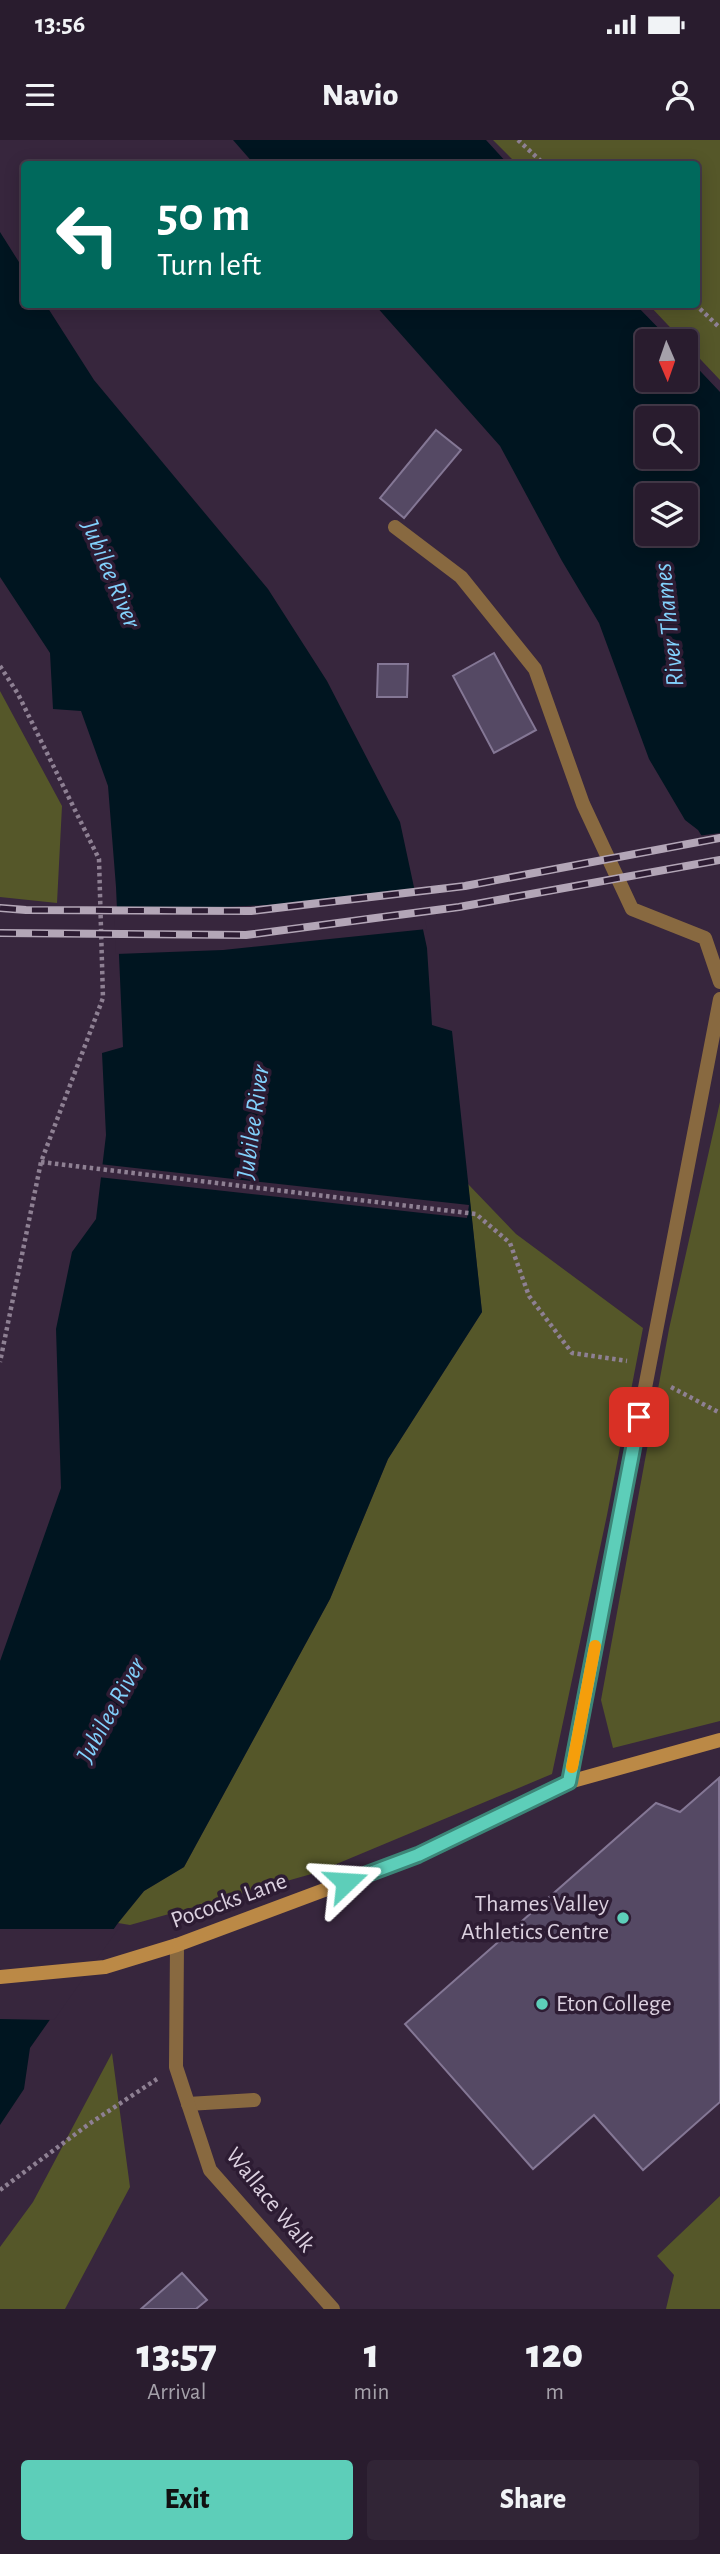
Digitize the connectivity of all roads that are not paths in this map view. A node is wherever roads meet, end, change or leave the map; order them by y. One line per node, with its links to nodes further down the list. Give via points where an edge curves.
1 (395, 527): 2 (street, via 461,577 535,669 583,804 632,909 705,938)
2 (720, 982)
3 (720, 999): 5 (street)
4 (720, 1740): 5 (main road, Pococks Lane)
5 (569, 1782): 6 (main road, Pococks Lane, via 418,1855)
6 (177, 1945): 7 (main road, Pococks Lane, via 105,1966); 9 (street, Wallace Walk, via 176,2067)
7 (0, 1977)
8 (254, 2100): 9 (street)
9 (188, 2104): 10 (street, Wallace Walk, via 210,2170)
10 (333, 2309)

